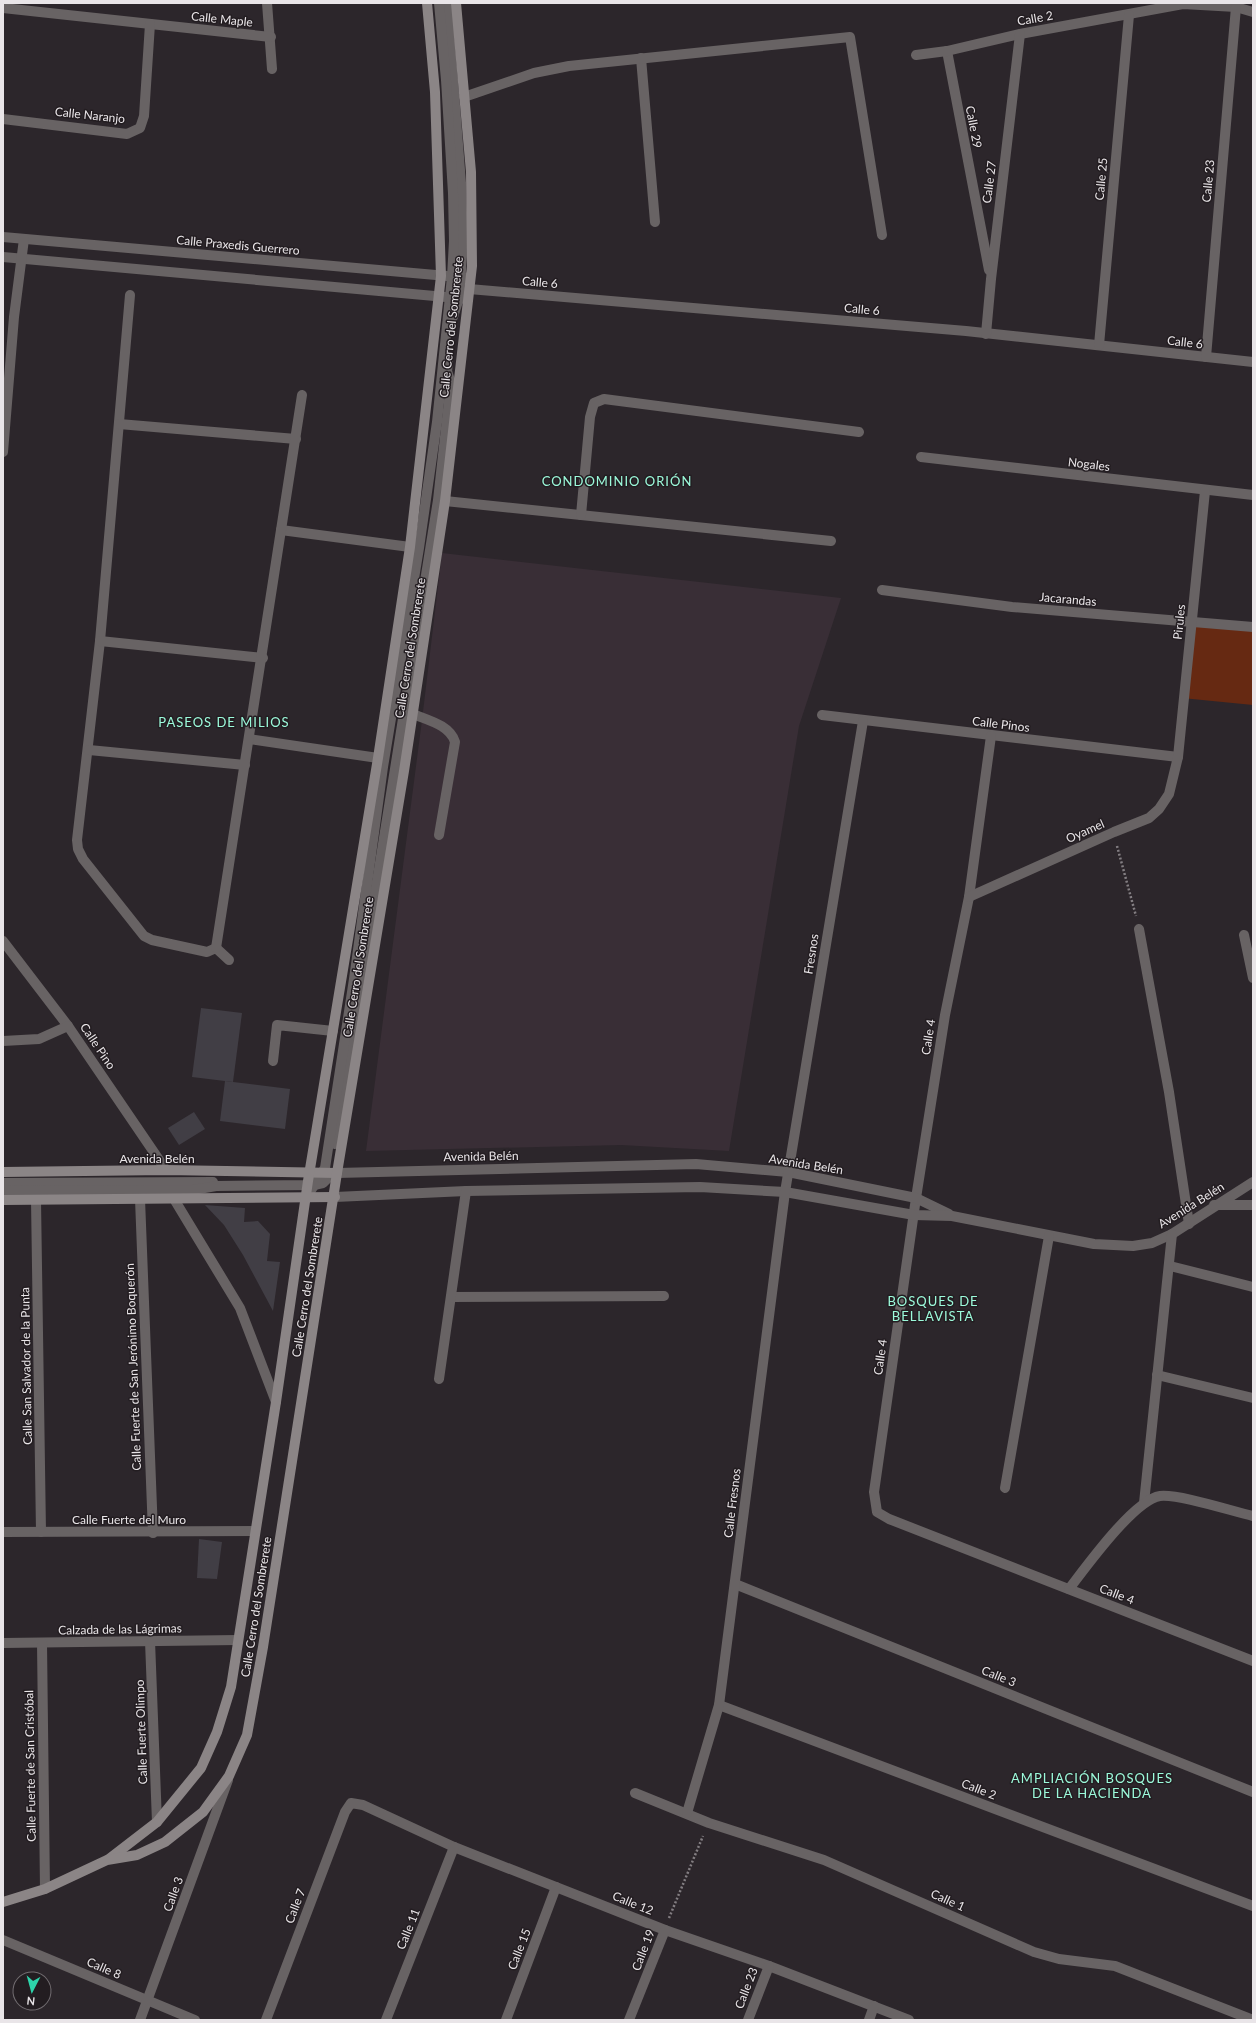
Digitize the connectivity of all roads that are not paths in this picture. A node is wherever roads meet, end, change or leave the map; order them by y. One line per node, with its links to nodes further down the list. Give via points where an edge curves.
1 (268, 3): 12 (street)
2 (427, 3): 25 (main road, Calle Cerro del Sombrerete, via 435,92)
3 (439, 3): 27 (street)
4 (446, 3): 27 (street, via 461,183)
5 (456, 3): 17 (main road, Calle Cerro del Sombrerete)
6 (1236, 7): 8 (street, Calle 2); 9 (street, Calle 2, via 1183,4); 32 (street, Calle 23)
7 (3, 8): 10 (street, Calle Maple)
8 (1253, 12)
9 (1129, 15): 11 (street, Calle 2); 31 (street, Calle 25)
10 (150, 24): 12 (street, Calle Maple); 18 (street, Calle Naranjo, via 144,116 140,128 127,134)
11 (1020, 34): 13 (street, Calle 2); 26 (street, Calle 27)
12 (271, 37): 16 (street)
13 (946, 51): 14 (street, Calle 2); 26 (street, Calle 29)
14 (916, 55)
15 (641, 58): 17 (street, via 569,66 534,73); 19 (street); 20 (street, via 850,37)
16 (272, 69)
17 (464, 97): 27 (main road, Calle Cerro del Sombrerete, via 471,172)
18 (3, 119)
19 (655, 222)
20 (882, 236)
21 (3, 237): 22 (street, Calle Praxedis Guerrero)
22 (24, 239): 24 (street); 25 (street, Calle Praxedis Guerrero)
23 (3, 257): 24 (street)
24 (22, 259): 29 (street); 34 (street)
25 (441, 276): 27 (street, Calle Praxedis Guerrero); 29 (main road, Calle Cerro del Sombrerete)
26 (991, 279): 30 (street, Calle 27)
27 (461, 288): 29 (street); 30 (street, Calle 6); 43 (main road, Calle Cerro del Sombrerete); 77 (street, via 450,339 448,371 451,383 438,500)
28 (130, 295): 36 (street)
29 (439, 296): 47 (main road, Calle Cerro del Sombrerete)
30 (986, 334): 31 (street, Calle 6)
31 (1099, 345): 32 (street, Calle 6)
32 (1206, 357): 33 (street, Calle 6)
33 (1253, 362)
34 (6, 373): 39 (street)
35 (302, 395): 38 (street)
36 (119, 424): 38 (street); 51 (street)
37 (859, 432): 44 (street, via 604,400 594,404 590,417)
38 (296, 439): 45 (street)
39 (3, 452)
40 (921, 457): 41 (street, Nogales)
41 (1205, 491): 42 (street, Nogales); 49 (street, Pirules)
42 (1253, 495)
43 (445, 501): 44 (street); 53 (main road, Calle Cerro del Sombrerete)
44 (582, 516): 46 (street)
45 (281, 530): 47 (street); 52 (street)
46 (831, 541)
47 (410, 547): 60 (main road, Calle Cerro del Sombrerete)
48 (882, 590): 49 (street, Jacarandas, via 1012,606)
49 (1192, 623): 50 (street, Jacarandas); 59 (street, Pirules)
50 (1253, 627)
51 (100, 640): 52 (street); 58 (street)
52 (263, 658): 57 (street)
53 (413, 714): 62 (street, via 445,728 453,735 455,742); 77 (main road, Calle Cerro del Sombrerete)
54 (822, 715): 55 (street, Calle Pinos)
55 (863, 721): 56 (street, Calle Pinos); 76 (street, Fresnos)
56 (991, 736): 59 (street, Calle Pinos); 63 (street, Calle 4)
57 (249, 739): 60 (street); 61 (street)
58 (88, 750): 61 (street); 67 (street, via 77,840 78,850 83,859 144,936 207,952)
59 (1178, 757): 63 (street, Oyamel, via 1169,794 1149,818)
60 (378, 758): 71 (main road, Calle Cerro del Sombrerete)
61 (245, 765): 67 (street)
62 (439, 835)
63 (969, 897): 85 (street, Calle 4, via 945,1015)
64 (1139, 929): 94 (street, via 1169,1092)
65 (1244, 935): 69 (street)
66 (3, 941): 70 (street, Calle Pino)
67 (216, 948): 68 (street)
68 (229, 960)
69 (1253, 978)
70 (68, 1026): 72 (street, via 39,1039); 74 (street, Calle Pino)
71 (333, 1030): 73 (street, via 277,1025); 77 (main road, Calle Cerro del Sombrerete)
72 (3, 1041)
73 (273, 1061)
74 (166, 1170): 75 (main road, Avenida Belén); 77 (main road, Avenida Belén)
75 (3, 1172)
76 (788, 1172): 77 (street, Avenida Belén, via 696,1164); 82 (street, Fresnos); 85 (street, Avenida Belén)
77 (320, 1177): 79 (street); 80 (street, via 193,1190); 83 (main road, Calle Cerro del Sombrerete); 84 (main road, Calle Cerro del Sombrerete)
78 (1253, 1182): 90 (street, Avenida Belén)
79 (3, 1183)
80 (3, 1191)
81 (466, 1191): 82 (street, Avenida Belén, via 700,1188); 83 (street, Avenida Belén); 100 (street)
82 (785, 1192): 92 (street, Avenida Belén); 112 (street, Calle Fresnos)
83 (335, 1197): 84 (main road, Avenida Belén); 120 (main road, Calle Cerro del Sombrerete, via 263,1648 246,1735)
84 (306, 1198): 87 (main road, Avenida Belén); 104 (main road, Calle Cerro del Sombrerete)
85 (916, 1198): 92 (street, Calle 4); 93 (street, Avenida Belén)
86 (140, 1199): 87 (main road, Avenida Belén); 89 (main road, Avenida Belén); 111 (street, Calle Fuerte de San Jerónimo Boquerón)
87 (174, 1199): 104 (street, via 240,1308)
88 (3, 1200): 89 (main road, Avenida Belén)
89 (36, 1200): 110 (street, Calle San Salvador de la Punta)
90 (1214, 1205): 91 (street); 94 (street, Avenida Belén)
91 (1253, 1205)
92 (914, 1215): 93 (street, Avenida Belén); 113 (street, Calle 4, via 874,1492 877,1512 889,1519)
93 (952, 1216): 96 (street, Avenida Belén)
94 (1189, 1224): 95 (street, Avenida Belén)
95 (1172, 1234): 96 (street, Avenida Belén, via 1152,1243 1133,1246 1094,1244); 97 (street)
96 (1049, 1236): 105 (street)
97 (1170, 1266): 98 (street); 101 (street)
98 (1253, 1287)
99 (664, 1296): 100 (street)
100 (451, 1297): 102 (street)
101 (1157, 1375): 103 (street); 106 (street)
102 (439, 1378)
103 (1253, 1398)
104 (276, 1402): 108 (main road, Calle Cerro del Sombrerete)
105 (1005, 1488)
106 (1144, 1503): 107 (street, via 1160,1496 1179,1498); 113 (street, via 1110,1537)
107 (1253, 1516)
108 (255, 1531): 111 (street, Calle Fuerte del Muro); 114 (main road, Calle Cerro del Sombrerete)
109 (3, 1532): 110 (street, Calle Fuerte del Muro)
110 (41, 1532): 111 (street, Calle Fuerte del Muro)
111 (153, 1533)
112 (735, 1584): 119 (street, Calle Fresnos); 121 (street, Calle 3)
113 (1068, 1589): 118 (street, Calle 4)
114 (238, 1640): 115 (street, Calzada de las Lágrimas); 125 (main road, Calle Cerro del Sombrerete, via 231,1686 217,1732 200,1768)
115 (150, 1641): 117 (street, Calzada de las Lágrimas); 125 (street, Calle Fuerte Olimpo)
116 (3, 1643): 117 (street, Calzada de las Lágrimas)
117 (42, 1643): 129 (street, Calle Fuerte de San Cristóbal)
118 (1253, 1661)
119 (719, 1705): 124 (street, Calle Fresnos); 131 (street, Calle 2)
120 (229, 1776): 127 (main road, Calle Cerro del Sombrerete, via 203,1812 165,1842 137,1855); 135 (street, Calle 3)
121 (1253, 1792)
122 (635, 1793): 124 (street, Calle 1)
123 (350, 1803): 126 (street, Calle 12, via 363,1805); 139 (street, Calle 7)
124 (687, 1813): 146 (street, Calle 1, via 709,1823 824,1860 1034,1952 1059,1959 1114,1966)
125 (157, 1822): 127 (main road, Calle Cerro del Sombrerete)
126 (454, 1847): 128 (street, Calle 12); 140 (street, Calle 11)
127 (107, 1860): 129 (main road, Calle Cerro del Sombrerete)
128 (556, 1887): 132 (street, Calle 12); 141 (street, Calle 15)
129 (45, 1889): 130 (main road, Calle Cerro del Sombrerete)
130 (3, 1902)
131 (1253, 1906)
132 (664, 1930): 134 (street, Calle 12); 142 (street, Calle 19)
133 (3, 1940): 135 (street, Calle 8)
134 (769, 1966): 136 (street, Calle 12); 143 (street, Calle 23)
135 (148, 2001): 137 (street, Calle 3); 138 (street, Calle 8)
136 (874, 2006): 144 (street); 145 (street, Calle 12)
137 (140, 2020)
138 (195, 2020)
139 (266, 2020)
140 (386, 2020)
141 (506, 2020)
142 (629, 2020)
143 (748, 2020)
144 (869, 2020)
145 (909, 2020)
146 (1253, 2020)

